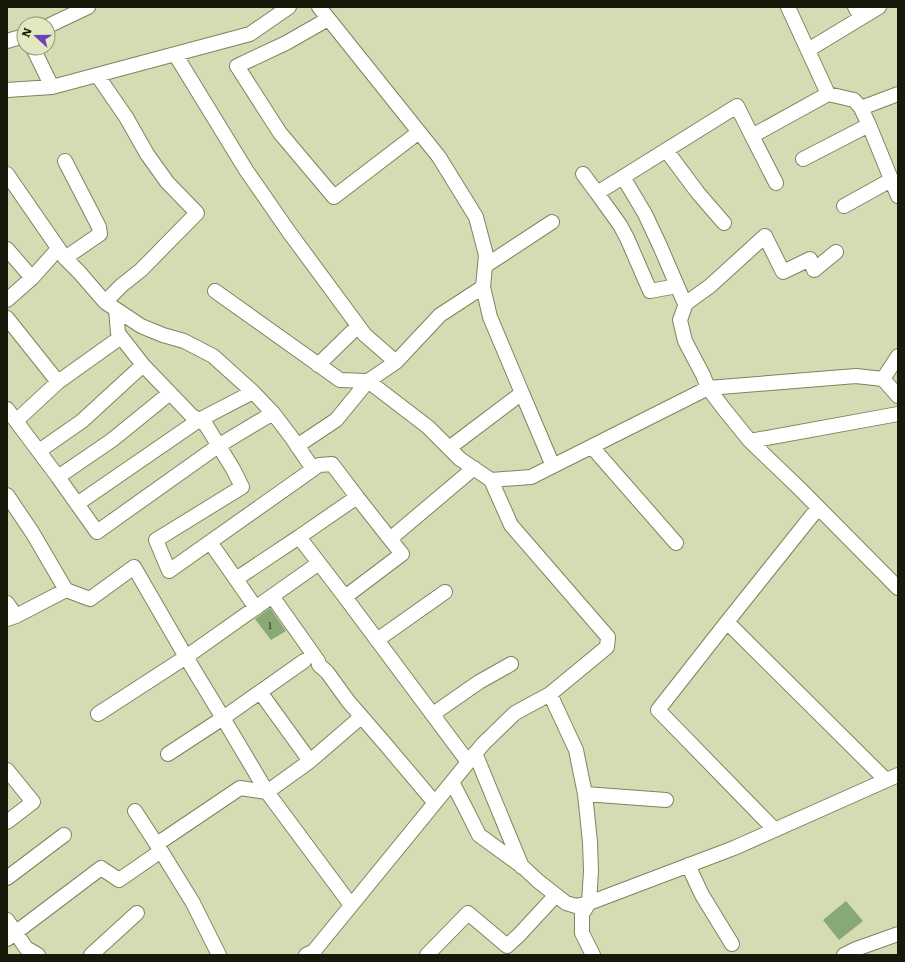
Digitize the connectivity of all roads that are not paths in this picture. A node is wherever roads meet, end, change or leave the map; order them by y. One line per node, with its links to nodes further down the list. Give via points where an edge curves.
1 (88, 7): 8 (street)
2 (290, 7): 10 (street, via 250,34)
3 (319, 7): 7 (street)
4 (788, 7): 9 (street)
5 (879, 7): 6 (street)
6 (858, 12): 9 (street)
7 (328, 19): 19 (street); 19 (street, via 286,44 237,66 280,133 334,197)
8 (56, 22)
9 (808, 50): 15 (street)
10 (175, 54): 12 (street); 45 (street, via 246,170)
11 (37, 56): 13 (street)
12 (97, 75): 13 (street); 43 (street, via 126,117 146,154 167,182 197,213 141,270 122,285)
13 (52, 87): 14 (street)
14 (9, 93)
15 (828, 94): 17 (street, via 854,100); 20 (street)
16 (898, 94): 17 (street)
17 (861, 108): 18 (street)
18 (869, 125): 22 (street); 28 (street)
19 (419, 132): 36 (street, via 439,157 476,217 486,255)
20 (752, 136): 21 (street, via 737,106); 27 (street)
21 (666, 150): 26 (street); 32 (street)
22 (803, 159)
23 (65, 161): 35 (street, via 99,227 100,234)
24 (7, 174): 35 (street)
25 (583, 174): 29 (street)
26 (623, 177): 29 (street); 38 (street, via 645,214)
27 (776, 183)
28 (895, 189): 30 (street)
29 (597, 193): 38 (street, via 620,225 650,291)
30 (844, 206)
31 (552, 222): 36 (street)
32 (724, 223)
33 (7, 249): 37 (street)
34 (836, 252): 42 (street, via 814,270 810,259 783,272 765,236 710,286)
35 (62, 254): 37 (street); 43 (street)
36 (485, 266): 39 (street)
37 (32, 278): 41 (street)
38 (677, 286): 42 (street)
39 (484, 288): 48 (street, via 440,315); 56 (street, via 490,317)
40 (215, 291): 50 (street)
41 (7, 300)
42 (685, 304): 54 (street, via 680,320 685,341)
43 (110, 306): 46 (street); 55 (street, via 141,326 184,341 213,356)
44 (7, 318): 53 (street)
45 (358, 326): 48 (street); 50 (street)
46 (121, 337): 49 (street); 53 (street)
47 (898, 356): 51 (street)
48 (396, 362): 52 (street)
49 (143, 365): 57 (street); 69 (street, via 82,421)
50 (318, 365): 52 (street, via 340,380)
51 (883, 380): 54 (street, via 856,376); 58 (street)
52 (368, 381): 66 (street, via 336,420); 68 (street, via 428,427)
53 (58, 382): 63 (street)
54 (708, 388): 64 (street); 67 (street)
55 (253, 392): 60 (street); 62 (street)
56 (522, 393): 68 (street); 70 (street)
57 (170, 394): 62 (street); 73 (street, via 112,440)
58 (898, 396)
59 (7, 410): 63 (street)
60 (273, 413): 65 (street); 66 (street)
61 (898, 414): 64 (street)
62 (199, 420): 65 (street, via 206,425); 77 (street)
63 (16, 421): 69 (street)
64 (750, 441): 78 (street)
65 (218, 446): 77 (street, via 97,532); 81 (street, via 242,487 156,540 169,571)
66 (297, 446): 72 (street)
67 (592, 447): 70 (street); 82 (street)
68 (449, 448): 71 (street)
69 (39, 451): 73 (street)
70 (553, 466): 74 (street, via 531,477)
71 (474, 468): 74 (street); 80 (street)
72 (313, 469): 76 (street, via 319,465 332,464); 81 (street)
73 (58, 477): 77 (street)
74 (492, 480): 99 (street, via 511,525 608,637 607,647)
75 (7, 495): 86 (street)
76 (357, 497): 79 (street); 80 (street)
77 (77, 504)
78 (818, 508): 85 (street); 93 (street)
79 (298, 537): 83 (street); 84 (street)
80 (390, 539): 89 (street, via 402,554)
81 (210, 542): 84 (street)
82 (676, 542)
83 (319, 563): 88 (street); 89 (street)
84 (236, 579): 91 (street)
85 (898, 588)
86 (66, 590): 92 (street); 95 (street, via 90,599 134,567)
87 (445, 592): 94 (street)
88 (272, 596): 91 (street); 102 (street, via 319,665)
89 (345, 597): 94 (street)
90 (7, 603): 92 (street)
91 (256, 608): 95 (street)
92 (12, 617)
93 (727, 622): 108 (street); 116 (street, via 658,710)
94 (377, 640): 101 (street)
95 (186, 657): 100 (street); 103 (street)
96 (304, 661): 98 (street)
97 (511, 664): 101 (street, via 479,682)
98 (260, 692): 103 (street); 106 (street)
99 (550, 694): 105 (street, via 514,713); 111 (street, via 576,750)
100 (98, 714)
101 (433, 714): 105 (street)
102 (361, 717): 106 (street); 113 (street)
103 (223, 718): 104 (street); 110 (street)
104 (168, 754)
105 (472, 758): 109 (street); 120 (street)
106 (310, 761): 110 (street)
107 (7, 770): 115 (street, via 33,802)
108 (892, 778): 116 (street)
109 (452, 782): 113 (street); 120 (street, via 479,835)
110 (267, 792): 118 (street, via 240,788); 124 (street)
111 (585, 794): 112 (street); 123 (street, via 590,842)
112 (666, 800)
113 (435, 803): 124 (street)
114 (135, 811): 118 (street)
115 (7, 822)
116 (775, 830): 119 (street)
117 (64, 835): 121 (street)
118 (159, 848): 128 (street, via 119,880 101,868); 133 (street, via 193,903)
119 (688, 866): 123 (street); 129 (street, via 702,895)
120 (523, 867): 122 (street)
121 (7, 878)
122 (556, 895): 123 (street, via 566,903 576,906); 134 (street, via 507,946 468,913)
123 (589, 902): 135 (street, via 582,914 582,933)
124 (351, 905): 130 (street)
125 (137, 913): 132 (street)
126 (7, 920): 128 (street)
127 (898, 934): 136 (street)
128 (11, 936): 131 (street)
129 (732, 944)
130 (312, 954)
131 (38, 955)
132 (91, 955)
133 (219, 955)
134 (427, 955)
135 (593, 955)
136 (844, 955)

